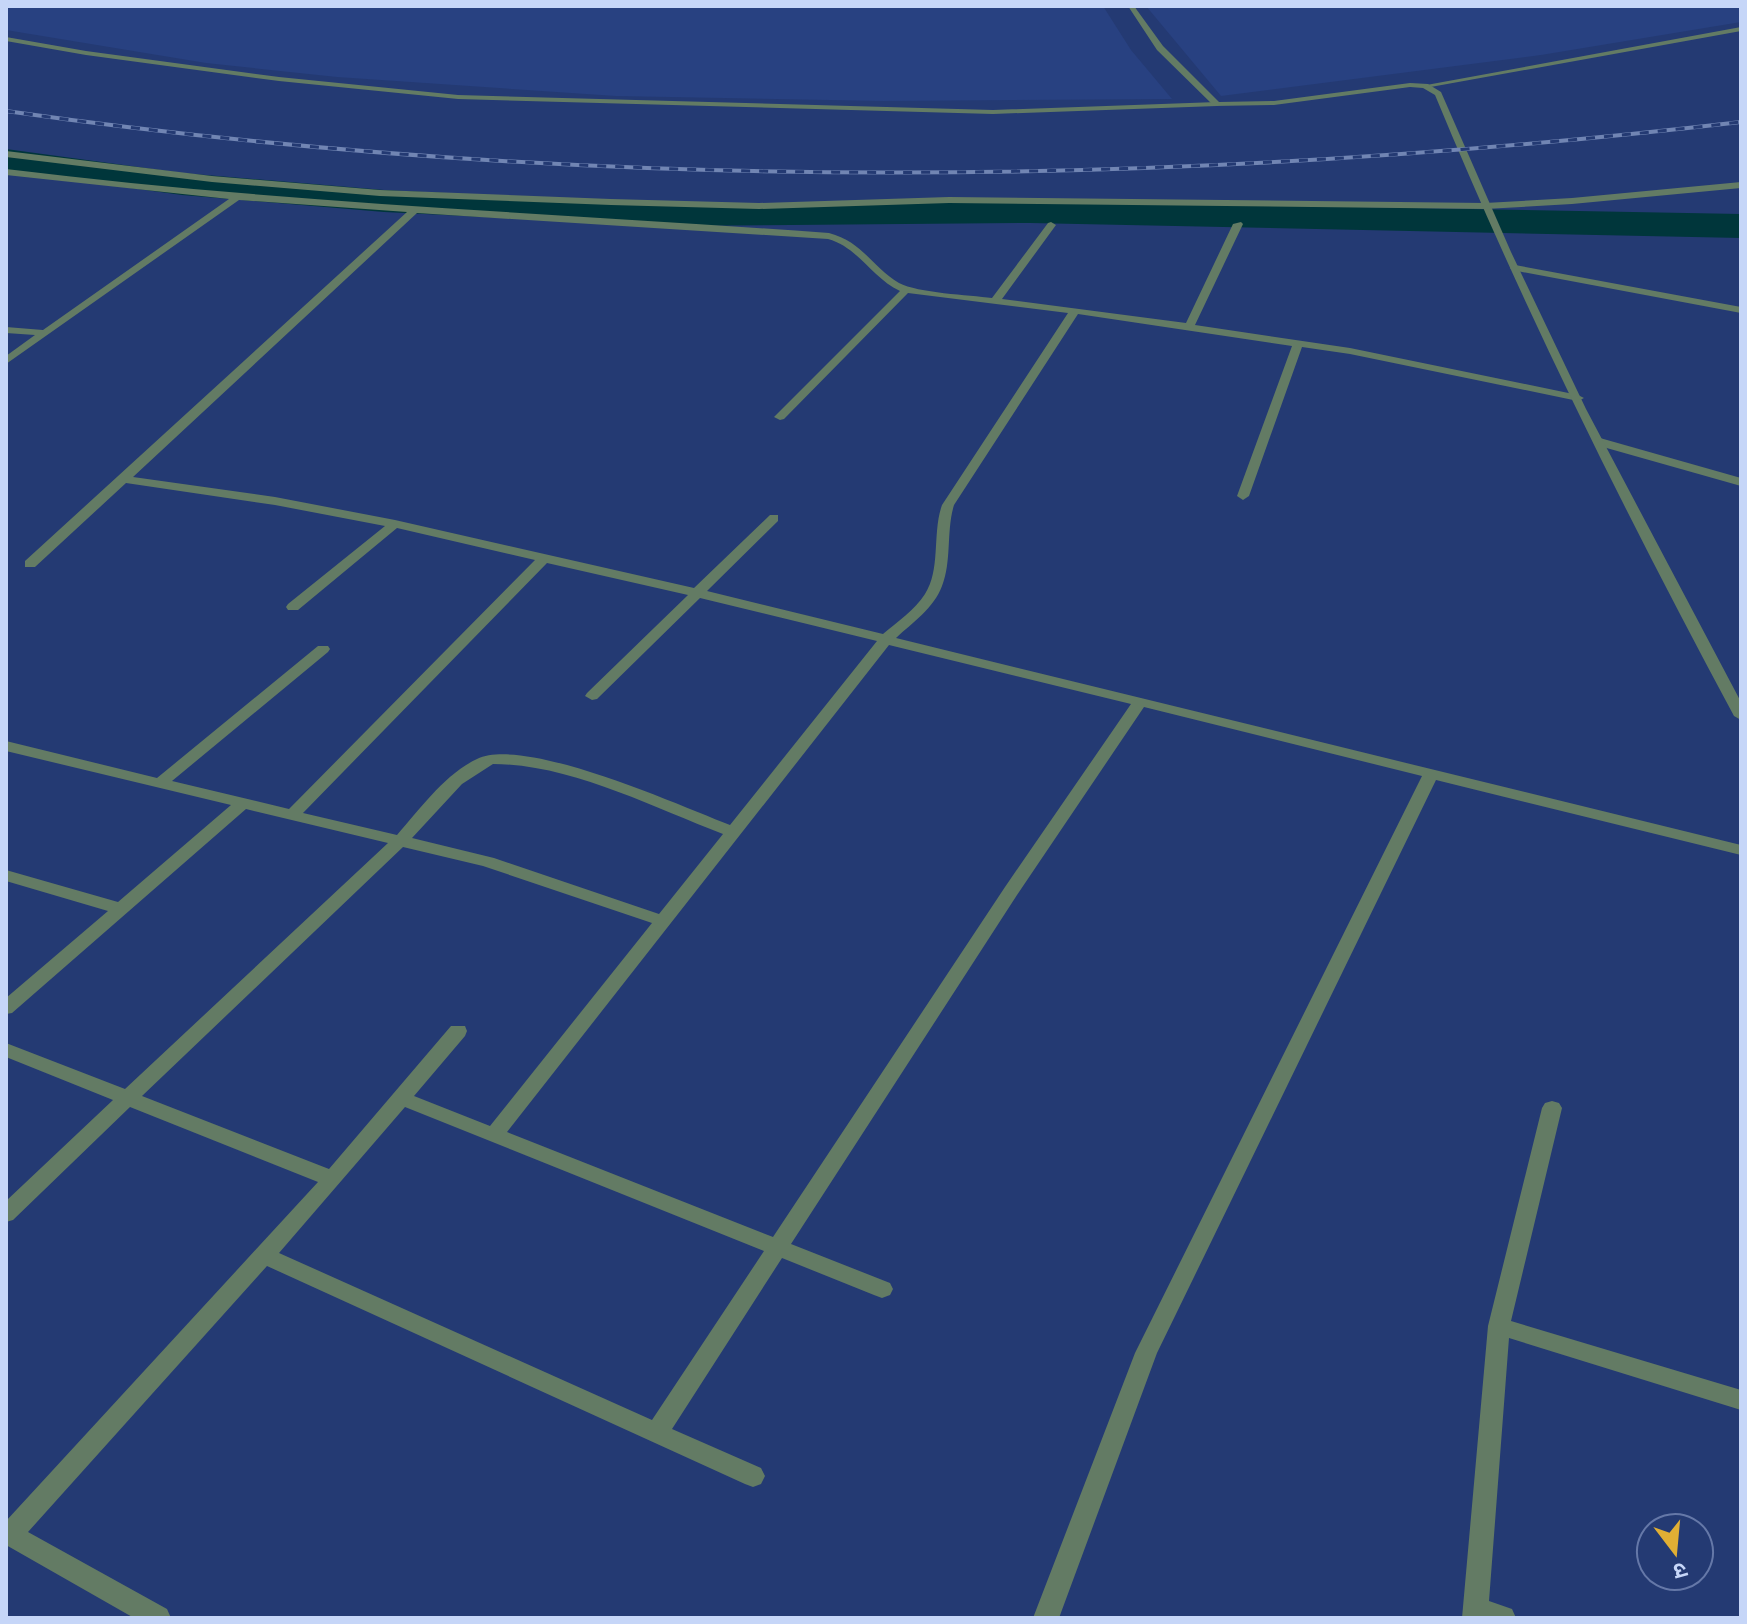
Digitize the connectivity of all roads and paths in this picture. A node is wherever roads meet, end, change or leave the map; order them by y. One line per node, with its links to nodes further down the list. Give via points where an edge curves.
1 (1131, 6): 5 (street, via 1160,48)
2 (1741, 29): 4 (street)
3 (6, 39): 5 (street, via 279,79 458,97 993,112)
4 (1425, 86): 5 (street); 14 (street, via 1438,94)
5 (1217, 104)
6 (6, 154): 9 (street)
7 (6, 172): 10 (street)
8 (1741, 185): 14 (street)
9 (306, 187): 11 (street); 12 (street)
10 (236, 198): 12 (street); 27 (street)
11 (555, 200): 13 (street); 16 (street)
12 (289, 202): 15 (street)
13 (725, 205): 14 (street, via 949,200); 19 (street)
14 (1486, 209): 20 (street)
15 (414, 211): 16 (street); 33 (street)
16 (538, 218): 19 (street)
17 (1238, 224): 25 (street)
18 (1051, 225): 22 (street)
19 (715, 227): 21 (street, via 840,238 887,281)
20 (1515, 268): 23 (street); 30 (street)
21 (906, 290): 22 (street); 31 (street)
22 (994, 302): 24 (street)
23 (1741, 310)
24 (1075, 311): 25 (street); 42 (street, via 948,505 935,587)
25 (1189, 327): 28 (street)
26 (6, 330): 27 (street)
27 (46, 333): 29 (street)
28 (1298, 344): 30 (street); 35 (street)
29 (6, 361)
30 (1578, 398): 32 (street)
31 (780, 417)
32 (1600, 442): 34 (street); 46 (street, via 1667,581)
33 (125, 479): 37 (street); 39 (street)
34 (1741, 482)
35 (1243, 496)
36 (774, 518): 40 (street)
37 (395, 524): 38 (street); 41 (street)
38 (544, 558): 40 (street); 51 (street)
39 (30, 564)
40 (697, 593): 42 (street); 44 (street)
41 (293, 607)
42 (886, 639): 45 (street); 52 (street)
43 (323, 649): 49 (street)
44 (592, 696)
45 (1140, 702): 48 (street); 67 (street)
46 (1741, 716)
47 (6, 746): 49 (street)
48 (1431, 774): 54 (street); 77 (street, via 1146,1353)
49 (160, 783): 50 (street)
50 (243, 803): 51 (street); 56 (street)
51 (292, 815): 53 (street)
52 (733, 832): 53 (street, via 510,758 488,759 472,768); 57 (street)
53 (399, 841): 57 (street, via 516,871); 61 (street)
54 (1741, 850)
55 (6, 875): 56 (street)
56 (121, 909): 58 (street)
57 (663, 921): 64 (street)
58 (6, 1008)
59 (458, 1031): 62 (street)
60 (6, 1050): 61 (street)
61 (126, 1098): 65 (street); 66 (street)
62 (401, 1098): 64 (street); 65 (street)
63 (1552, 1108): 70 (street)
64 (494, 1135): 67 (street)
65 (333, 1179): 68 (street)
66 (6, 1214)
67 (778, 1248): 69 (street); 72 (street)
68 (263, 1255): 72 (street); 74 (street)
69 (882, 1289)
70 (1499, 1326): 71 (street); 75 (street)
71 (1741, 1400)
72 (657, 1432): 73 (street)
73 (753, 1476)
74 (8, 1533): 76 (street)
75 (1476, 1613): 78 (street)
76 (158, 1618)
77 (1046, 1618)
78 (1503, 1618)

